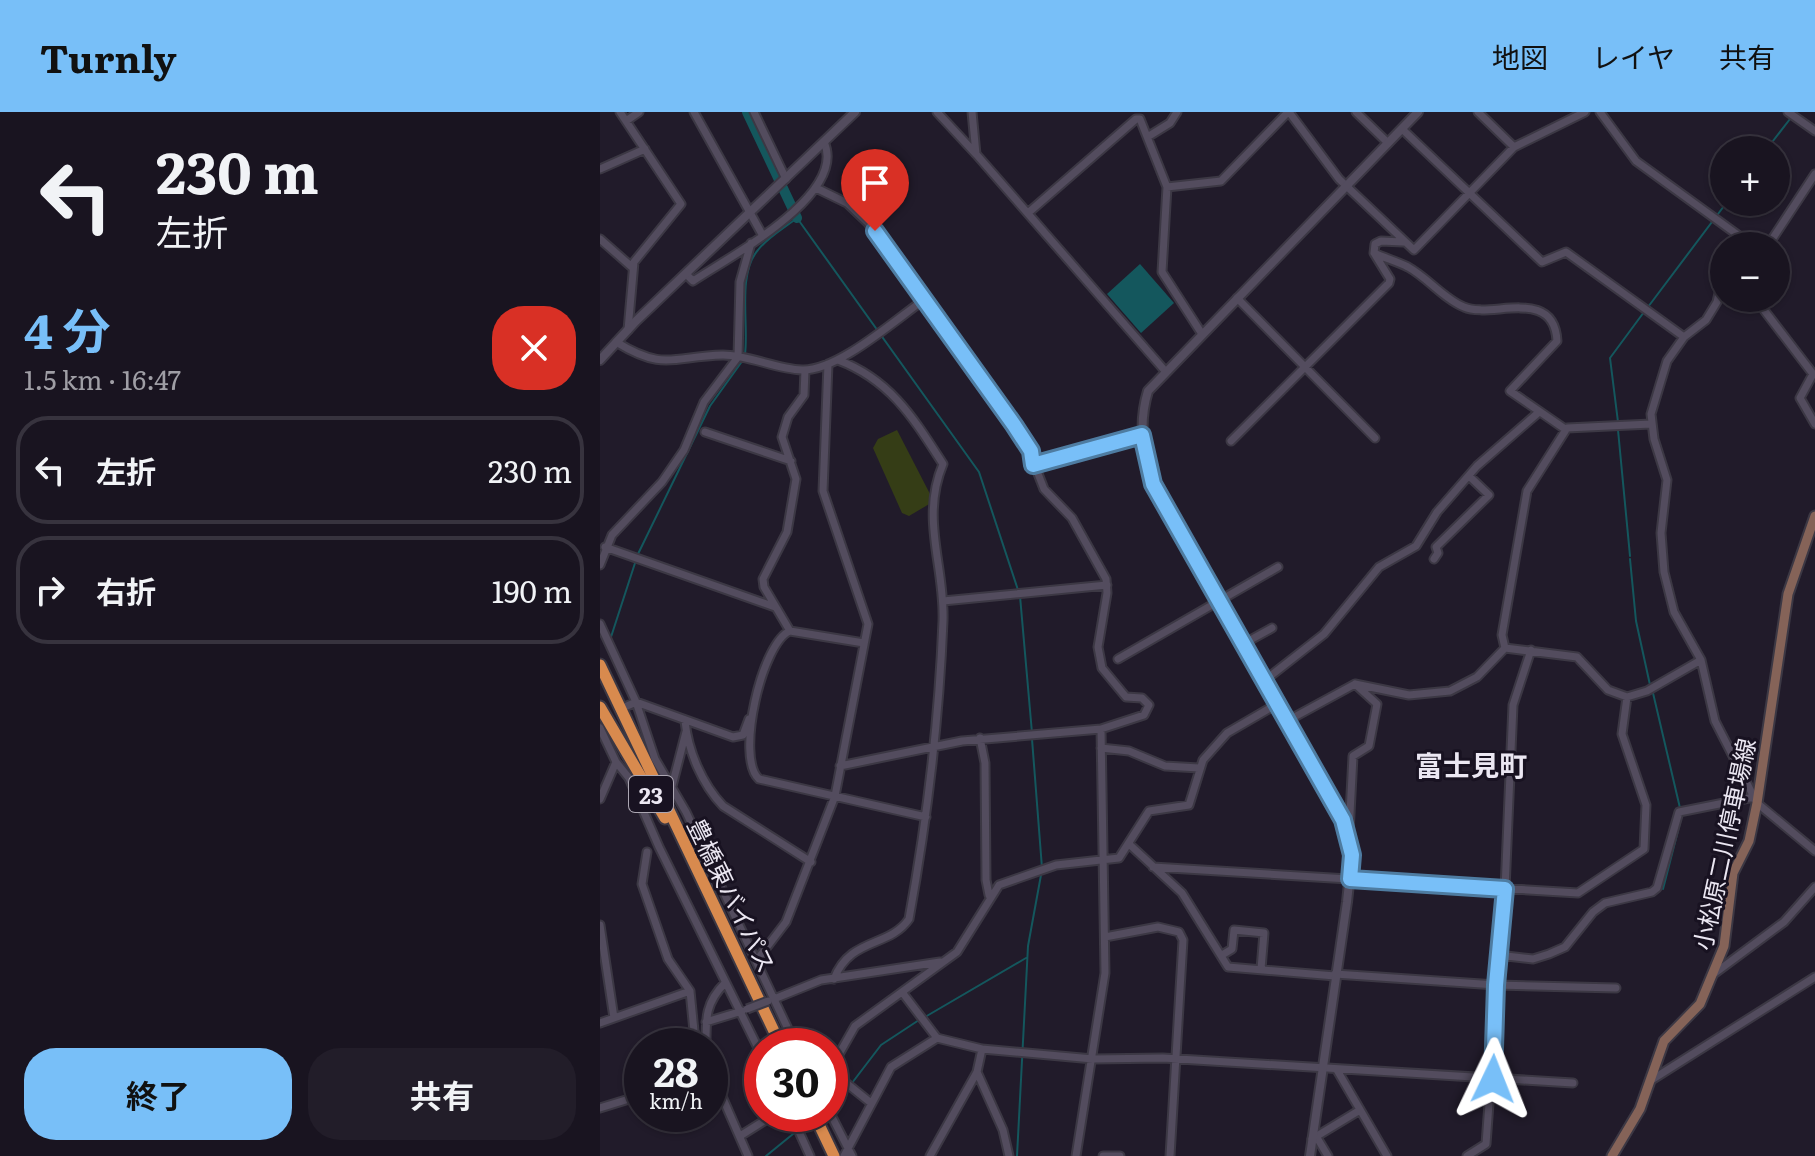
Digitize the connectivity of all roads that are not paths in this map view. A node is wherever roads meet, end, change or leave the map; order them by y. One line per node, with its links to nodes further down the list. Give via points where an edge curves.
1 (620, 112): 16 (street)
2 (639, 112): 16 (street)
3 (754, 112): 27 (street)
4 (937, 112): 24 (street)
5 (972, 112): 24 (street)
6 (1177, 112): 19 (street)
7 (1288, 112): 28 (street); 29 (street, via 1221,181)
8 (1356, 112): 21 (street)
9 (1418, 112): 17 (street)
10 (1478, 112): 22 (street)
11 (1585, 112): 22 (street)
12 (1600, 112): 35 (street, via 1636,161)
13 (1788, 112): 18 (street)
14 (851, 113): 20 (street)
15 (697, 114): 32 (street)
16 (626, 121): 23 (street)
17 (1402, 129): 21 (street); 31 (street)
18 (1815, 131)
19 (1149, 136): 29 (street); 33 (street, via 1136,119)
20 (824, 142): 27 (street); 30 (street, via 828,162)
21 (1388, 143): 28 (street)
22 (1514, 147): 31 (street)
23 (645, 149): 25 (street); 42 (street, via 681,204)
24 (976, 154): 33 (street)
25 (600, 169)
26 (1815, 174): 36 (street)
27 (782, 183): 32 (street)
28 (1346, 186): 34 (street); 44 (street)
29 (1167, 187): 49 (street, via 1162,272)
30 (816, 188): 37 (street); 45 (street, via 860,213)
31 (1469, 195): 39 (street, via 1418,249); 50 (street, via 1542,262 1566,252)
32 (751, 212): 37 (street); 43 (street)
33 (1028, 213): 58 (street)
34 (1386, 225): 39 (street); 41 (street)
35 (1734, 232)
36 (1777, 232)
37 (763, 236): 40 (street)
38 (601, 242): 42 (street)
39 (1403, 242): 41 (street, via 1381,241)
40 (751, 243): 43 (street, via 693,281); 52 (street, via 740,282)
41 (1374, 249): 56 (street, via 1389,283); 59 (street, via 1461,306 1521,306 1550,322 1557,341 1510,391)
42 (633, 268): 48 (street)
43 (686, 274): 48 (street)
44 (1237, 298): 49 (street); 56 (street)
45 (925, 299): 54 (street); 68 (street, via 1026,443)
46 (1711, 312): 50 (street)
47 (1766, 312): 61 (street, via 1813,374 1800,398)
48 (628, 330): 51 (street)
49 (1202, 334): 58 (street)
50 (1684, 337): 60 (street, via 1667,361)
51 (616, 342): 52 (street, via 642,358 667,362); 53 (street)
52 (742, 358): 57 (street); 71 (street, via 704,402 684,450)
53 (600, 360)
54 (838, 360): 55 (street); 76 (street, via 900,399 943,464 931,521)
55 (828, 364): 57 (street); 82 (street, via 823,491 866,614)
56 (1305, 365): 65 (street); 66 (street)
57 (805, 370): 67 (street, via 804,395 783,430)
58 (1166, 372): 64 (street, via 1148,391)
59 (1539, 412): 62 (street); 69 (street)
60 (1651, 424): 62 (street); 88 (street, via 1667,480 1661,533 1667,587 1674,612)
61 (1815, 424)
62 (1565, 429): 84 (street, via 1525,499 1502,635)
63 (705, 432): 67 (street)
64 (1142, 435): 68 (street); 77 (street, via 1153,484)
65 (1375, 438)
66 (1231, 441)
67 (791, 461): 78 (street, via 795,487 787,532 763,579)
68 (1033, 465): 75 (street, via 1044,489 1072,518)
69 (1469, 476): 72 (street, via 1489,495 1436,547); 91 (street, via 1416,546 1379,567 1324,634)
70 (1815, 516): 112 (main road, 小松原二川停車場線, via 1788,594)
71 (605, 547): 73 (street); 78 (street)
72 (1434, 559)
73 (600, 565)
74 (1278, 567): 77 (street)
75 (1107, 585): 76 (street); 102 (street, via 1098,630 1102,668 1126,697 1142,698 1149,705 1144,715)
76 (943, 601): 104 (street)
77 (1219, 601): 83 (street); 87 (street)
78 (775, 607): 81 (street)
79 (600, 624): 94 (street)
80 (1272, 628): 83 (street)
81 (790, 631): 82 (street); 97 (street, via 774,646)
82 (864, 643): 107 (street)
83 (1243, 644): 91 (street)
84 (1505, 648): 85 (street); 92 (street, via 1477,677 1436,695)
85 (1531, 650): 93 (street, via 1577,657 1608,690); 124 (street, via 1513,705)
86 (600, 657): 90 (highway, 23)
87 (1118, 659)
88 (1701, 660): 93 (street); 112 (street, via 1715,721)
89 (600, 665): 90 (highway, 豊橋東バイパス / 23)
90 (603, 676): 122 (highway, 豊橋東バイパス / 23)
91 (1264, 681): 95 (street)
92 (1355, 684): 99 (street); 114 (street, via 1377,704 1369,746 1353,756)
93 (1627, 697): 124 (street, via 1622,734 1646,805 1644,849 1578,893)
94 (636, 702): 96 (street); 100 (street); 109 (street, via 655,759)
95 (1277, 704): 99 (street); 108 (street, via 1227,733)
96 (627, 706)
97 (753, 714): 100 (street, via 739,738); 110 (street, via 748,756 754,775)
98 (601, 715): 122 (highway, 23)
99 (1287, 721): 114 (street)
100 (686, 726): 109 (street); 118 (street, via 699,770 723,806)
101 (600, 728): 106 (street)
102 (1101, 729): 103 (street); 105 (street)
103 (980, 738): 104 (street); 125 (street)
104 (936, 747): 107 (street); 113 (street)
105 (1101, 748): 108 (street, via 1129,751 1165,766); 119 (street)
106 (616, 762): 111 (street); 138 (street, via 629,778)
107 (840, 766): 110 (street)
108 (1199, 768): 115 (street, via 1189,805 1149,811)
109 (672, 786): 131 (street)
110 (835, 796): 113 (street); 118 (street)
111 (600, 799)
112 (1756, 800): 116 (street); 130 (street, via 1679,812 1652,892 1605,903 1565,947 1533,959); 134 (main road, 小松原二川停車場線, via 1749,841 1733,873 1724,946)
113 (926, 817): 137 (street, via 909,919 844,957)
114 (1349, 835): 121 (street)
115 (1129, 844): 119 (street, via 1119,858); 120 (street)
116 (1815, 851)
117 (647, 852): 141 (street, via 642,884 668,959)
118 (811, 862): 131 (street, via 786,922)
119 (1103, 863): 125 (street, via 1042,869 1005,881); 127 (street)
120 (1153, 867): 121 (street); 129 (street, via 1182,893)
121 (1350, 879): 124 (street); 135 (street)
122 (702, 880): 151 (highway, 豊橋東バイパス / 23)
123 (1815, 887): 134 (street, via 1784,922)
124 (1505, 889): 130 (street)
125 (989, 896): 132 (street, via 960,947)
126 (600, 925): 128 (street)
127 (1105, 937): 155 (street); 156 (street, via 1158,927 1179,932 1184,950)
128 (602, 943): 145 (street)
129 (1222, 955): 133 (street, via 1228,967); 133 (street, via 1232,949 1234,930 1264,933)
130 (1498, 955): 139 (street)
131 (757, 960): 143 (street)
132 (944, 962): 137 (street); 142 (street)
133 (1261, 969): 135 (street)
134 (1715, 973): 161 (main road, 小松原二川停車場線, via 1700,1004 1664,1041)
135 (1335, 975): 139 (street); 157 (street)
136 (1815, 977): 161 (street)
137 (834, 979): 143 (street)
138 (725, 983): 144 (street); 146 (street, via 712,996)
139 (1496, 985): 140 (street); 160 (street)
140 (1616, 988)
141 (690, 991): 145 (street); 148 (street)
142 (902, 992): 153 (street); 164 (street, via 855,1026 830,1070)
143 (772, 1000): 144 (street, bridge); 152 (street)
144 (744, 1010): 146 (street); 150 (street)
145 (614, 1018): 147 (street)
146 (706, 1022): 149 (street)
147 (600, 1023)
148 (694, 1028)
149 (706, 1028)
150 (751, 1028)
151 (772, 1028)
152 (787, 1028)
153 (937, 1038): 154 (street); 164 (street, via 898,1060)
154 (982, 1049): 155 (street); 159 (street)
155 (1093, 1059): 156 (street); 180 (street)
156 (1177, 1060): 157 (street); 183 (street)
157 (1322, 1068): 158 (street); 173 (street)
158 (1337, 1070): 160 (street); 167 (street)
159 (977, 1072): 178 (street); 179 (street)
160 (1493, 1079): 162 (street); 187 (street, via 1486,1144)
161 (1653, 1079): 188 (main road, 小松原二川停車場線)
162 (1573, 1083)
163 (624, 1101): 165 (street)
164 (871, 1103): 174 (street)
165 (600, 1108)
166 (728, 1109): 172 (street)
167 (1360, 1110): 173 (street); 186 (street)
168 (746, 1132): 172 (street)
169 (799, 1132): 176 (street)
170 (823, 1132): 177 (highway)
171 (839, 1132): 174 (street)
172 (740, 1136): 175 (street)
173 (1314, 1137): 184 (street); 185 (street)
174 (848, 1153)
175 (748, 1156)
176 (810, 1156)
177 (834, 1156)
178 (930, 1156)
179 (1009, 1156)
180 (1076, 1156)
181 (1103, 1156): 182 (street)
182 (1120, 1156)
183 (1170, 1156)
184 (1310, 1156)
185 (1328, 1156)
186 (1387, 1156)
187 (1467, 1156)
188 (1612, 1156)

